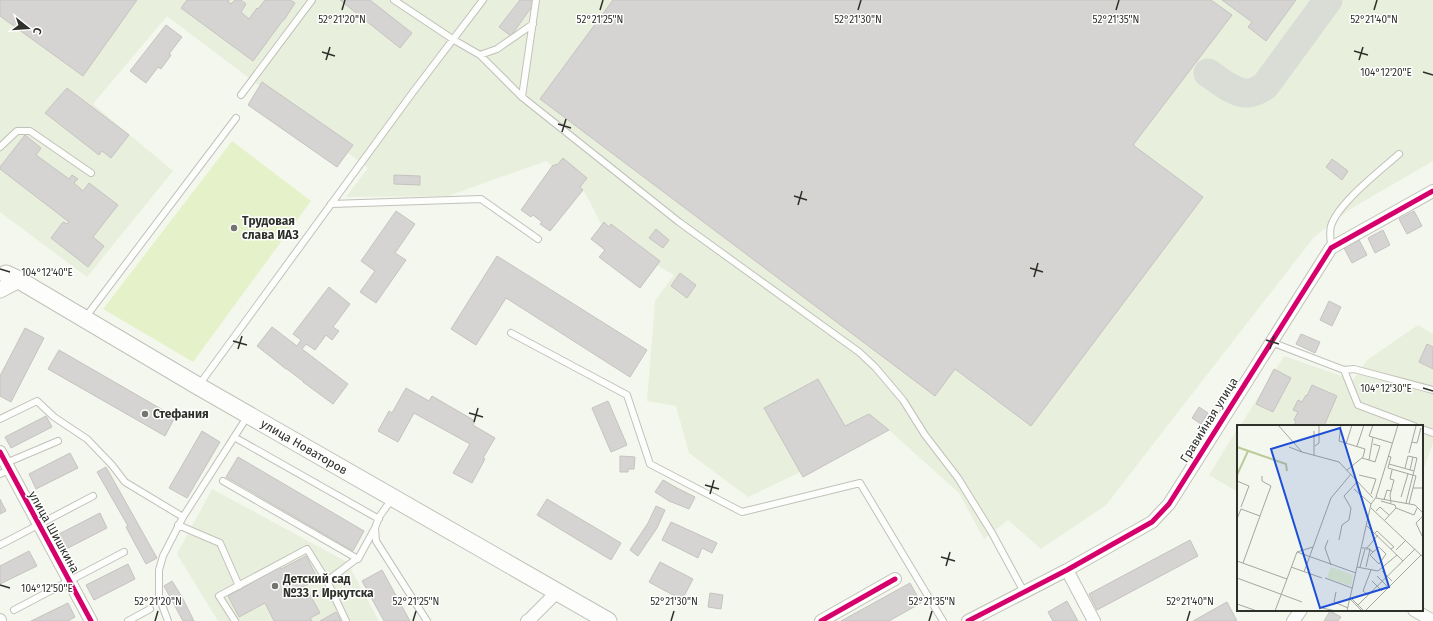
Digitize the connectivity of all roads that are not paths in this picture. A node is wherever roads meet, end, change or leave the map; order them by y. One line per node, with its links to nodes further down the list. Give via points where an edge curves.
1 (312, 0): 8 (lane)
2 (394, 0): 6 (lane)
3 (483, 0): 6 (lane)
4 (536, 0): 5 (lane)
5 (533, 24): 7 (lane, via 497,49); 9 (lane)
6 (454, 40): 7 (lane); 15 (lane)
7 (480, 55): 9 (lane)
8 (241, 95)
9 (522, 97): 52 (lane, via 679,222 875,366 903,400 925,435 958,478)
10 (236, 118): 21 (lane)
11 (0, 148): 13 (lane, via 16,131 30,131)
12 (1399, 154): 17 (lane, via 1337,212 1331,226)
13 (91, 173)
14 (1433, 191): 17 (street, Гравийная улица)
15 (330, 204): 16 (lane, via 481,199); 25 (lane)
16 (538, 239)
17 (1331, 248): 23 (street, Гравийная улица)
18 (0, 271): 19 (main road, улица Новаторов)
19 (19, 280): 20 (street); 21 (main road, улица Новаторов)
20 (0, 290)
21 (84, 319): 25 (main road, улица Новаторов)
22 (511, 333): 66 (lane, via 627,395 650,464 742,512 860,482)
23 (1271, 342): 24 (lane); 46 (street, Гравийная улица, via 1169,504 1152,522)
24 (1344, 370): 26 (lane, via 1354,369); 29 (lane, via 1358,405)
25 (198, 386): 27 (main road, улица Новаторов)
26 (1433, 390)
27 (248, 415): 32 (lane); 37 (main road, улица Новаторов)
28 (0, 419): 38 (lane, via 37,401 54,417 87,440 125,482)
29 (1411, 425)
30 (1423, 429): 31 (lane)
31 (1433, 433)
32 (234, 437): 38 (lane); 39 (lane)
33 (58, 441): 34 (lane)
34 (4, 465): 40 (street, улица Шишкина)
35 (223, 481): 45 (lane, via 358,559)
36 (93, 496): 40 (lane)
37 (393, 498): 39 (lane); 51 (main road, улица Новаторов)
38 (183, 517): 41 (lane)
39 (379, 519): 42 (lane)
40 (39, 524): 43 (lane); 48 (street, улица Шишкина)
41 (178, 525): 50 (lane, via 220,543); 59 (lane, via 159,570 159,597)
42 (375, 528): 45 (lane); 62 (lane, via 376,541)
43 (0, 544)
44 (124, 552): 48 (lane)
45 (359, 557): 49 (lane)
46 (1067, 570): 52 (street, Гравийная улица); 68 (street)
47 (894, 579): 65 (street)
48 (70, 581): 54 (lane); 57 (street, улица Шишкина)
49 (327, 581): 50 (lane, via 307,549); 61 (lane)
50 (239, 586): 60 (lane, via 219,596)
51 (557, 592): 63 (street); 64 (main road, улица Новаторов)
52 (1024, 592): 67 (street, Гравийная улица)
53 (150, 609): 58 (lane)
54 (14, 610)
55 (1300, 611): 69 (street)
56 (1416, 611): 70 (street)
57 (91, 621)
58 (128, 621)
59 (168, 621)
60 (235, 621)
61 (346, 621)
62 (427, 621)
63 (527, 621)
64 (608, 621)
65 (821, 621)
66 (944, 621)
67 (968, 621)
68 (1094, 621)
69 (1293, 621)
70 (1433, 621)

